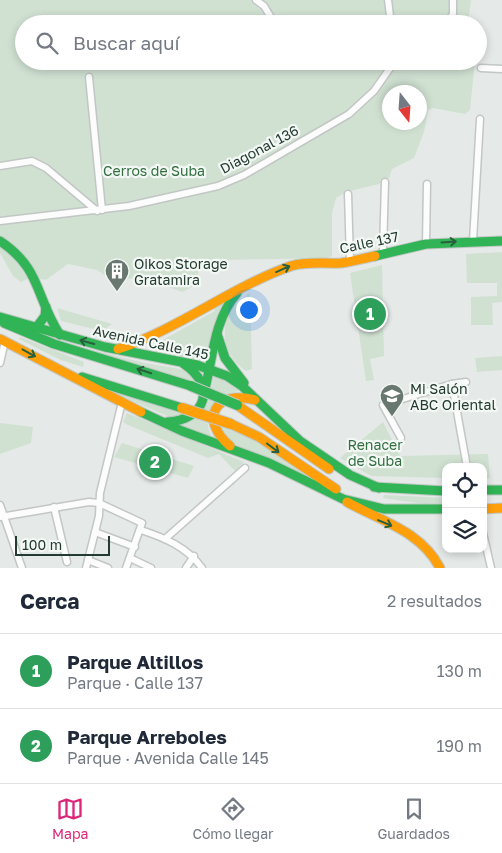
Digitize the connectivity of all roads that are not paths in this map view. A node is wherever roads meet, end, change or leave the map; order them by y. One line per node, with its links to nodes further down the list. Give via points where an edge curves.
1 (256, 0): 4 (street)
2 (388, 0): 5 (street)
3 (454, 0): 6 (street)
4 (270, 15)
5 (390, 15)
6 (452, 15)
7 (487, 68): 8 (street)
8 (502, 69)
9 (388, 70): 16 (street, Diagonal 136, via 374,91 350,114 244,175 218,186)
10 (89, 78): 16 (street)
11 (480, 119): 19 (street)
12 (0, 166): 16 (street, via 32,161 46,168)
13 (384, 182): 22 (street)
14 (427, 184): 21 (street)
15 (348, 194): 23 (street)
16 (100, 210): 17 (street, Diagonal 136)
17 (0, 221)
18 (0, 241): 25 (main road, via 15,251 30,268)
19 (473, 241): 20 (main road, Calle 137); 21 (main road, Calle 137, one-way to 19)
20 (502, 241)
21 (426, 244): 22 (main road, Calle 137)
22 (383, 252): 23 (main road, Calle 137)
23 (350, 261): 24 (main road, Calle 137, one-way to 23, via 297,264)
24 (246, 287): 29 (main road, Calle 137, via 232,298 224,310); 31 (main road, Calle 137)
25 (46, 307): 28 (main road, via 46,316); 30 (main road)
26 (0, 317): 28 (main road, Avenida Calle 145)
27 (0, 322): 49 (main road, Avenida Calle 145, one-way to 27, bridge, via 329,469 238,405 191,386 54,344)
28 (36, 328): 30 (main road, Avenida Calle 145)
29 (217, 334): 38 (main road, Calle 137); 42 (main road, via 225,358)
30 (60, 335): 33 (main road, Avenida Calle 145, one-way to 30)
31 (148, 339): 33 (main road, Calle 137); 34 (main road, via 148,350)
32 (3, 340): 36 (street); 37 (main road, one-way to 37)
33 (115, 350): 34 (main road, Avenida Calle 145)
34 (155, 358): 35 (main road, Avenida Calle 145)
35 (169, 360): 38 (main road, Avenida Calle 145); 41 (main road, via 182,363 196,372)
36 (0, 363)
37 (57, 369): 43 (main road); 58 (main road, one-way to 58, bridge, via 231,424 253,434 305,471 345,493 379,504)
38 (211, 369): 41 (main road, Calle 137); 42 (main road, Avenida Calle 145, via 242,386)
39 (466, 382): 40 (street)
40 (452, 384): 45 (street, via 383,405); 47 (street)
41 (204, 394): 44 (main road, Calle 137, via 199,408 189,419 175,423)
42 (258, 400): 46 (main road, via 234,396 222,400 213,415 212,425 218,437); 49 (main road, Avenida Calle 145, via 292,434 324,458)
43 (122, 402): 44 (main road); 54 (street)
44 (160, 420): 46 (main road)
45 (401, 438)
46 (249, 456): 53 (main road)
47 (466, 463)
48 (245, 468): 64 (street)
49 (379, 488): 52 (main road, Avenida Calle 145)
50 (487, 490): 51 (main road)
51 (502, 490)
52 (442, 491)
53 (343, 499): 58 (main road, via 384,509); 78 (main road, one-way to 78, via 419,540 430,550)
54 (99, 503): 56 (street); 62 (street, via 141,521); 63 (street)
55 (0, 505): 61 (street)
56 (54, 507): 61 (street); 70 (street)
57 (502, 508): 60 (main road)
58 (426, 509): 59 (main road)
59 (442, 509)
60 (487, 509)
61 (2, 516): 71 (street)
62 (141, 530): 64 (street); 65 (street)
63 (96, 532): 65 (street); 69 (street)
64 (165, 538): 67 (street)
65 (134, 547): 68 (street)
66 (487, 550): 79 (street)
67 (194, 556): 76 (street); 77 (street)
68 (130, 558): 74 (street); 75 (street)
69 (88, 560): 72 (street); 73 (street)
70 (67, 562)
71 (22, 568)
72 (86, 568)
73 (108, 568)
74 (126, 568)
75 (151, 568)
76 (186, 568)
77 (202, 568)
78 (440, 568)
79 (491, 568)

